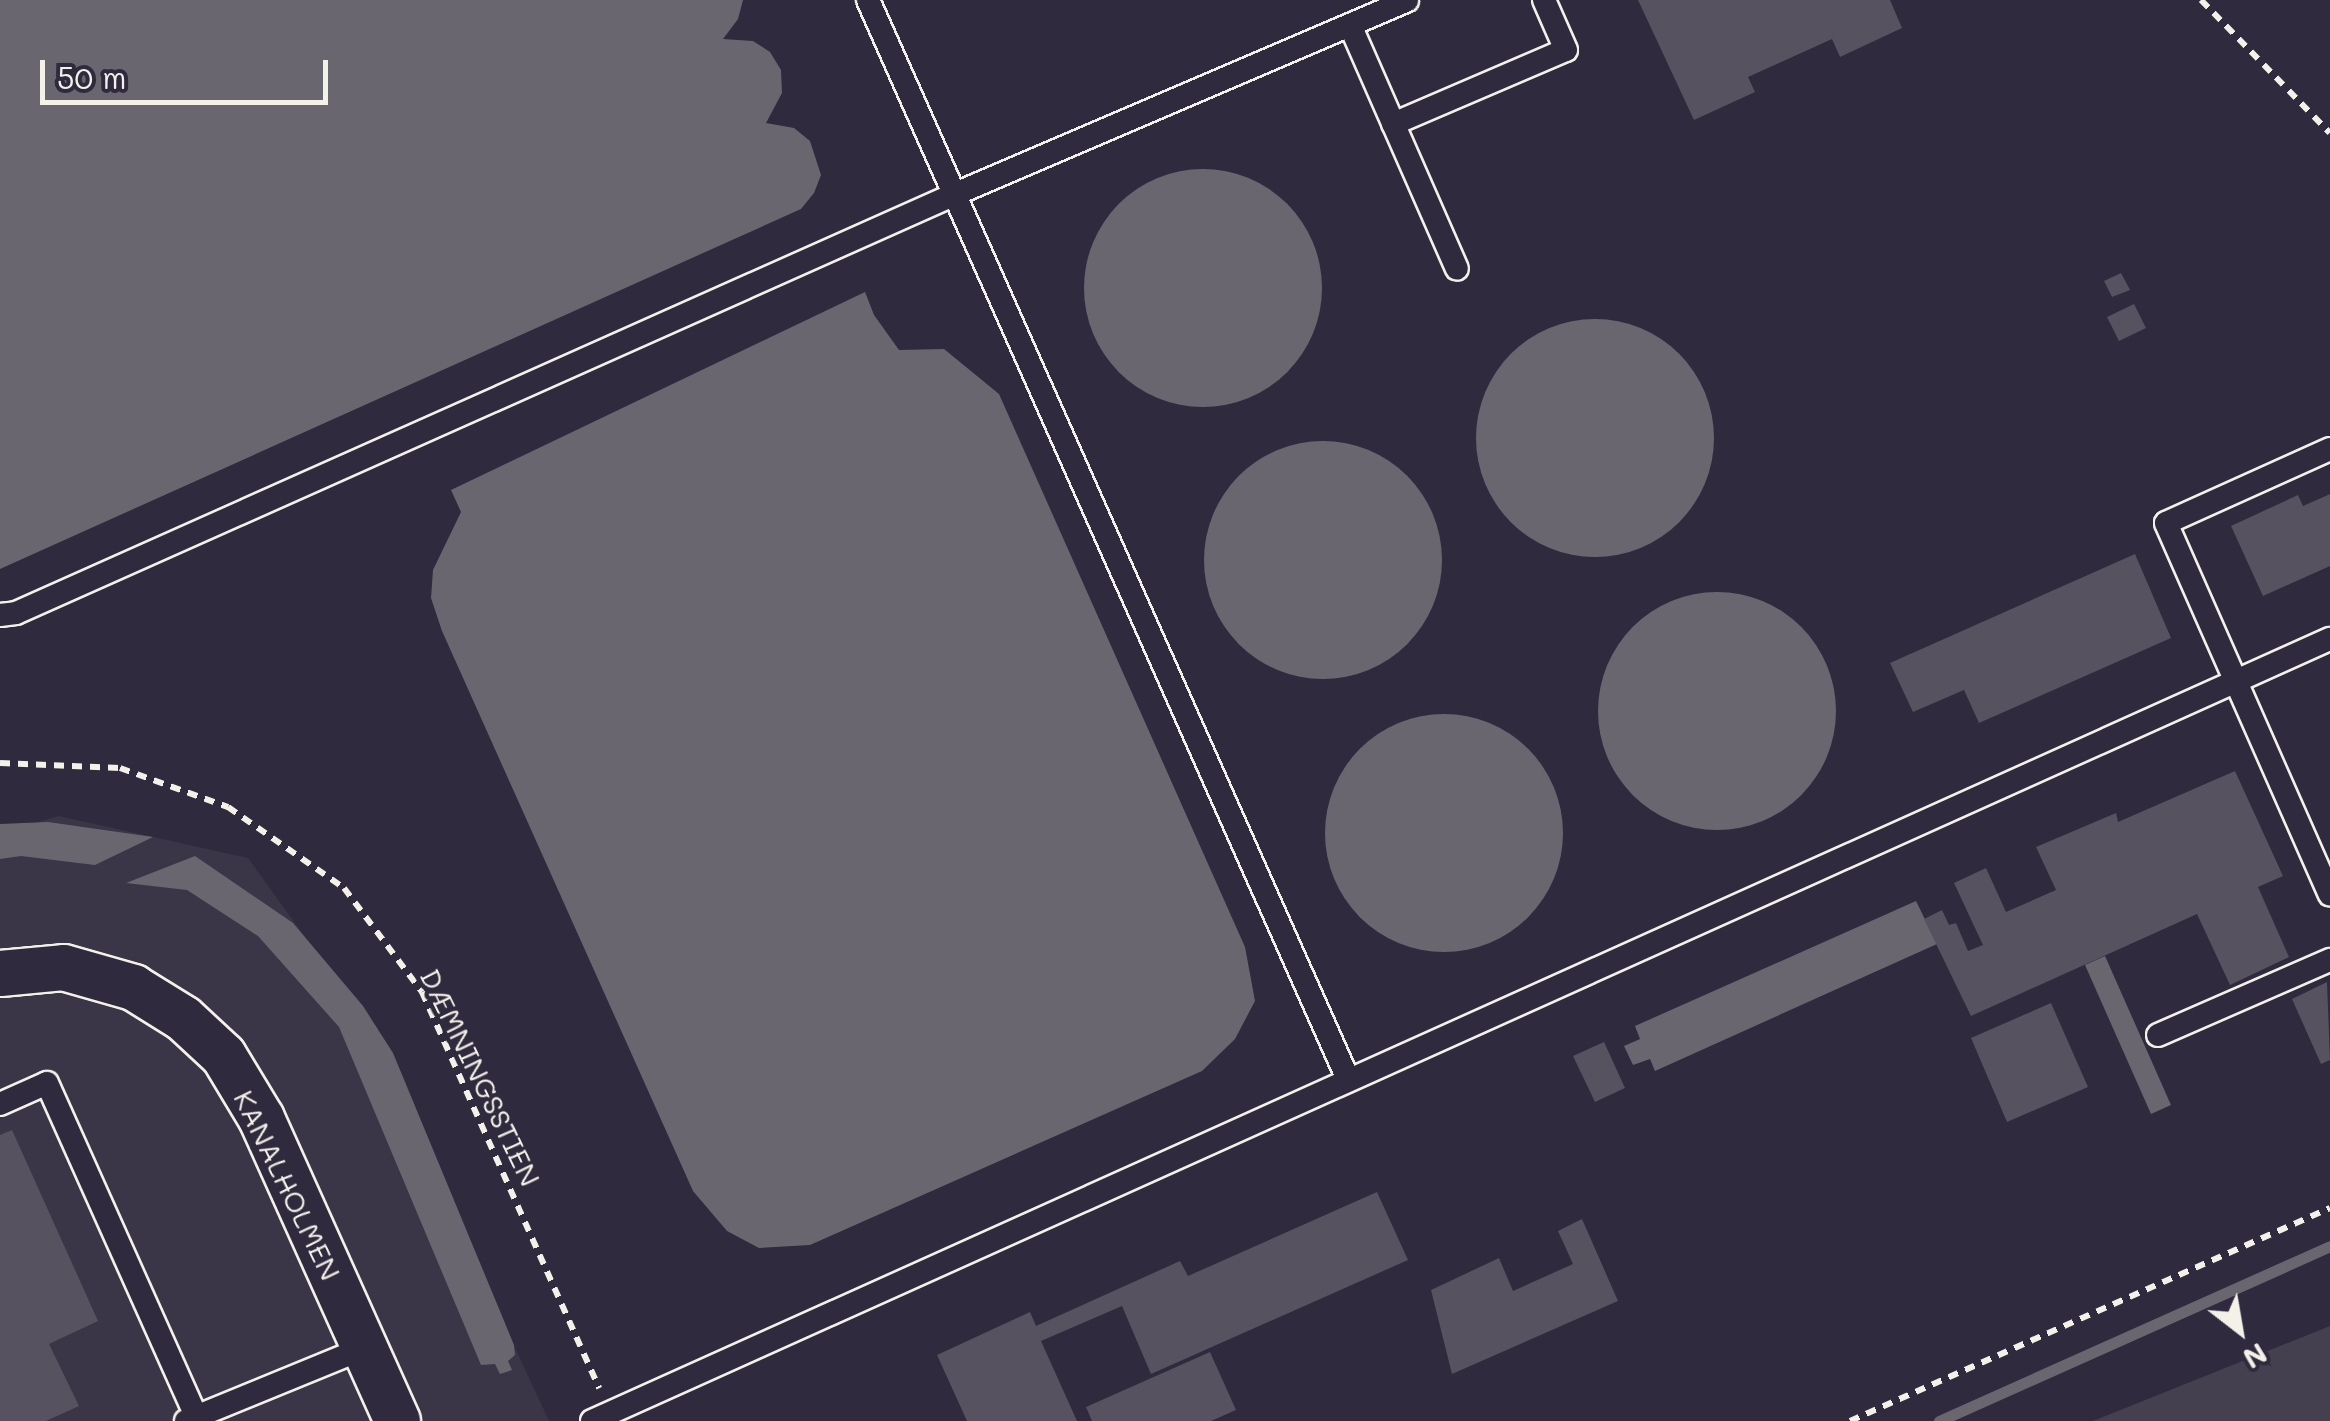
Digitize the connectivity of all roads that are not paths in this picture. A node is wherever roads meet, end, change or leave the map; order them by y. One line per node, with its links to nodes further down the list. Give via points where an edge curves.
1 (868, 0): 6 (lane)
2 (1407, 0): 4 (lane)
3 (1544, 0): 5 (lane, via 1566,50)
4 (1350, 24): 5 (lane); 6 (lane)
5 (1393, 124): 7 (lane)
6 (952, 195): 9 (lane); 16 (lane)
7 (1457, 269)
8 (2330, 449): 11 (lane, via 2166,523)
9 (0, 615)
10 (2330, 639): 11 (lane)
11 (2237, 681): 12 (lane); 16 (lane)
12 (2330, 894)
13 (2330, 960): 15 (lane)
14 (0, 973): 18 (street, KANALHOLMEN, via 63,968 132,987 182,1018 223,1055 261,1118)
15 (2158, 1035)
16 (1348, 1079): 19 (lane)
17 (0, 1104): 20 (lane, via 47,1082)
18 (364, 1348): 20 (lane); 21 (street, KANALHOLMEN)
19 (601, 1417)
20 (194, 1420)
21 (397, 1421)

